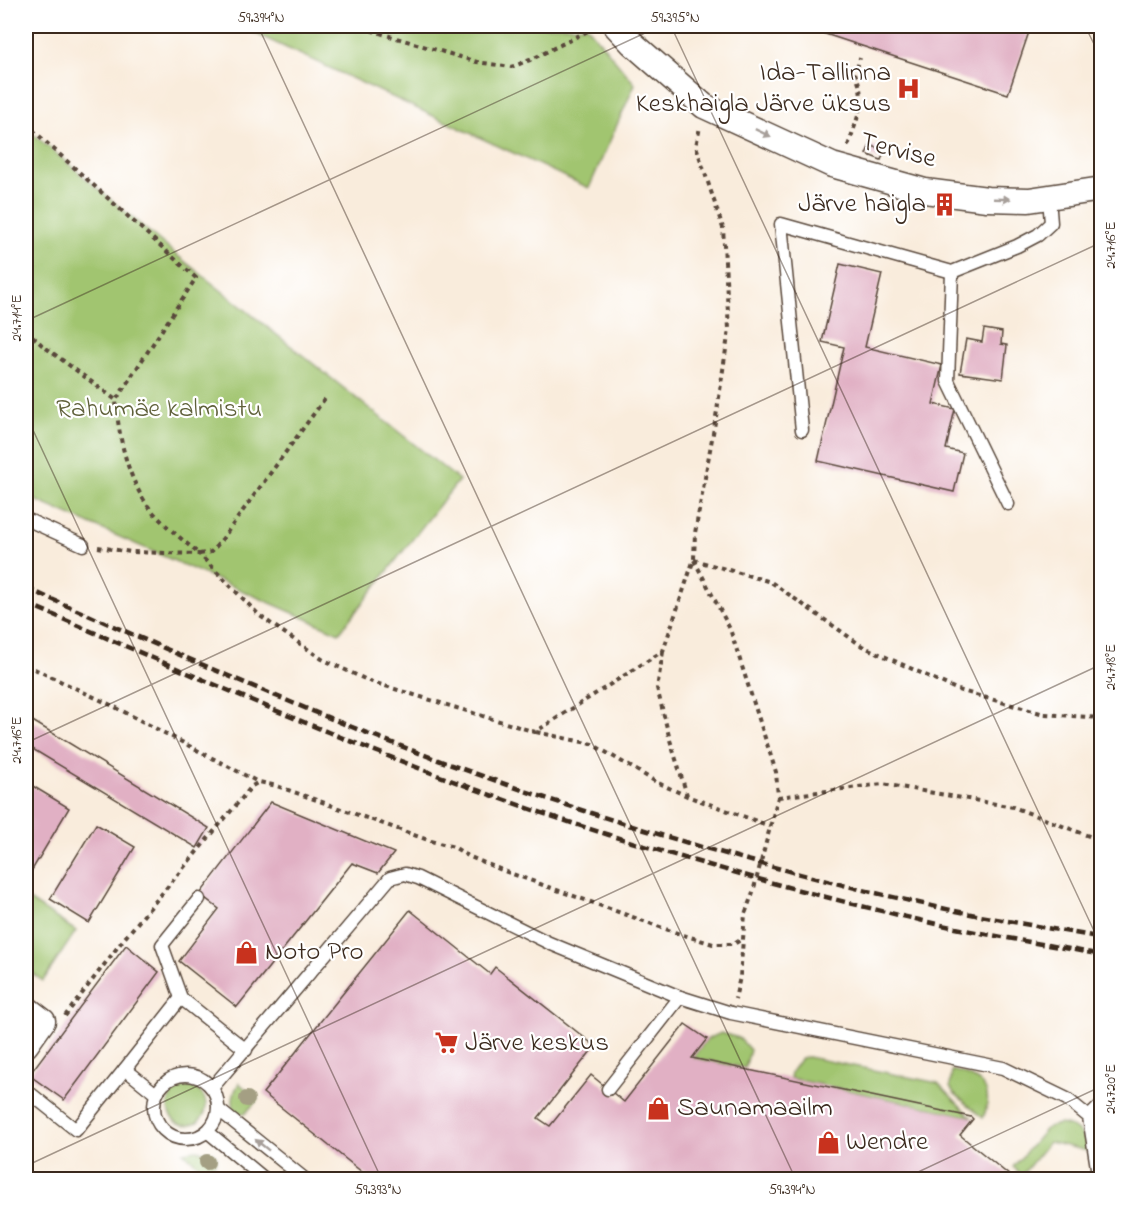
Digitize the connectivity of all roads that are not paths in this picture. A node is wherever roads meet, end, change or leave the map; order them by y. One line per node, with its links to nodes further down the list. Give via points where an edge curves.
1 (616, 26): 3 (street, Tervise, one-way to 3, via 705,106 832,165 925,191 987,199)
2 (1101, 189): 3 (street, Tervise)
3 (1049, 198): 4 (lane, via 1051,223 1038,235)
4 (952, 272): 5 (lane, via 781,224); 6 (lane, via 948,381)
5 (802, 430)
6 (1008, 504)
7 (26, 519): 8 (lane)
8 (83, 545)
9 (199, 899): 11 (lane, via 162,945)
10 (680, 997): 14 (lane, via 549,943 405,874 390,878); 17 (lane); 22 (lane, via 731,1013 1003,1068 1067,1099)
11 (181, 998): 14 (lane); 15 (lane)
12 (26, 1008): 13 (street, via 43,1021)
13 (26, 1045)
14 (246, 1050): 16 (lane)
15 (125, 1069): 18 (lane, via 76,1130); 19 (lane)
16 (212, 1088): 19 (lane, via 200,1078 180,1075 162,1085); 21 (lane)
17 (608, 1089)
18 (26, 1090)
19 (156, 1094): 23 (lane, via 155,1116 168,1134 188,1140)
20 (1101, 1104): 22 (lane)
21 (219, 1110): 23 (lane); 25 (lane, one-way to 21)
22 (1089, 1118): 26 (lane)
23 (208, 1132): 24 (lane)
24 (266, 1179)
25 (306, 1179)
26 (1099, 1179)

